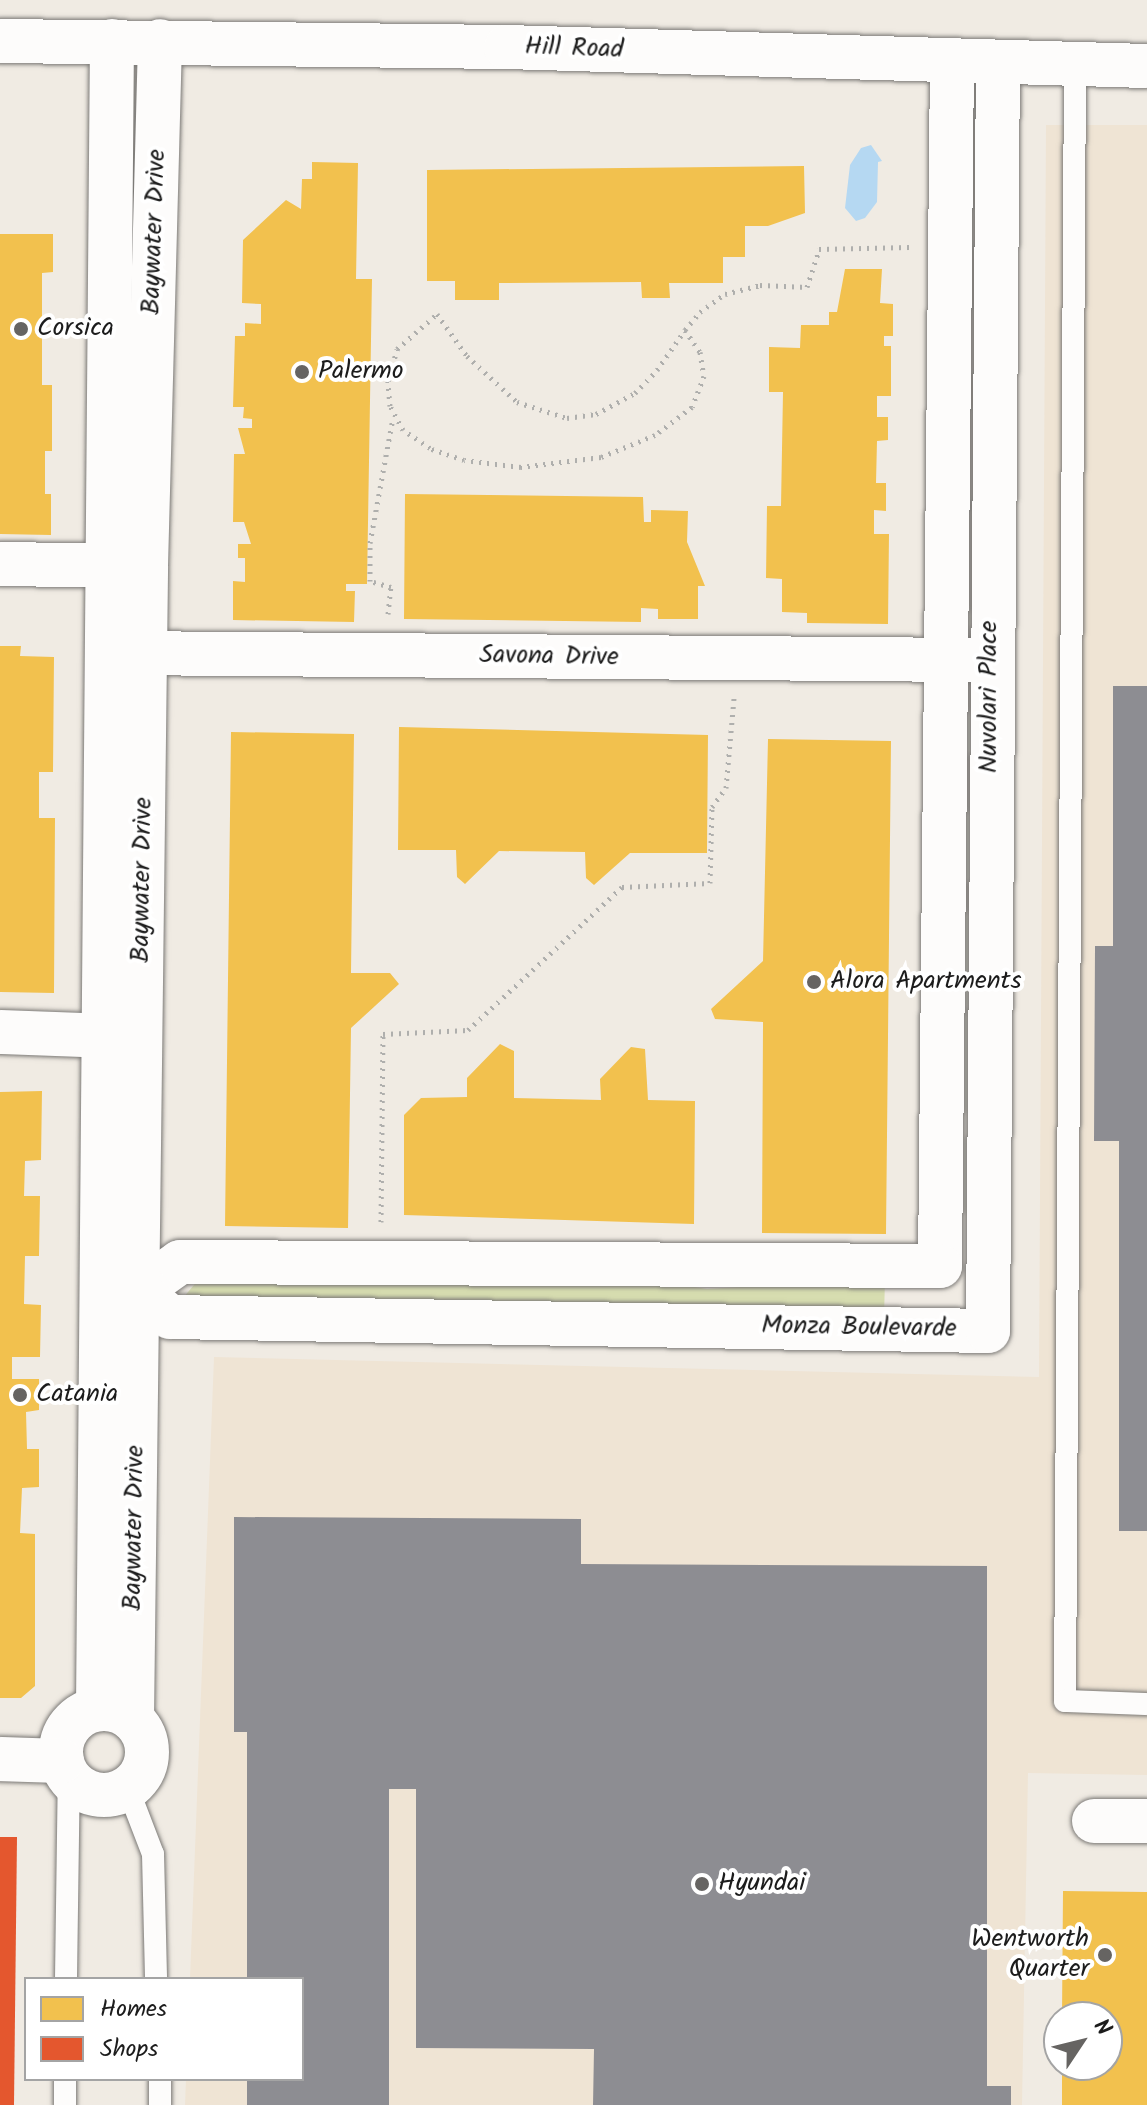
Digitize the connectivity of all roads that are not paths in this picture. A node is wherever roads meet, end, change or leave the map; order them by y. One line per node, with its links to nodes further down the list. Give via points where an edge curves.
1 (0, 41): 2 (street, Hill Road)
2 (112, 41): 3 (street, Hill Road); 9 (street, Baywater Drive)
3 (160, 41): 4 (street, Hill Road); 9 (street, Baywater Drive)
4 (952, 61): 5 (street, Hill Road); 11 (street, Nuvolari Place, via 951,246)
5 (998, 64): 6 (street, Hill Road); 11 (street, Nuvolari Place)
6 (1075, 65): 7 (street, Hill Road); 17 (lane, via 1065,1701)
7 (1147, 66)
8 (0, 564): 9 (street)
9 (128, 566): 10 (street, Baywater Drive)
10 (128, 653): 11 (street, Savona Drive); 13 (street, Baywater Drive)
11 (969, 660): 14 (street, Nuvolari Place); 16 (street, Nuvolari Place)
12 (0, 1032): 13 (street)
13 (124, 1036): 15 (street, Baywater Drive)
14 (940, 1266): 15 (street, via 180,1262); 16 (street, Monza Boulevarde)
15 (121, 1291): 16 (street, Monza Boulevarde, via 170,1317); 18 (street, Baywater Drive)
16 (988, 1331)
17 (1147, 1704)
18 (115, 1714): 20 (street, via 85,1713 65,1733); 21 (street, via 147,1741 139,1780)
19 (0, 1759): 20 (street)
20 (65, 1769): 21 (street, via 89,1793 116,1795); 24 (lane)
21 (128, 1789): 25 (lane, via 153,1854)
22 (1094, 1821): 23 (street)
23 (1147, 1821)
24 (66, 1977)
25 (156, 1977)
26 (65, 2081): 28 (lane)
27 (160, 2081): 29 (lane)
28 (65, 2105)
29 (160, 2105)

